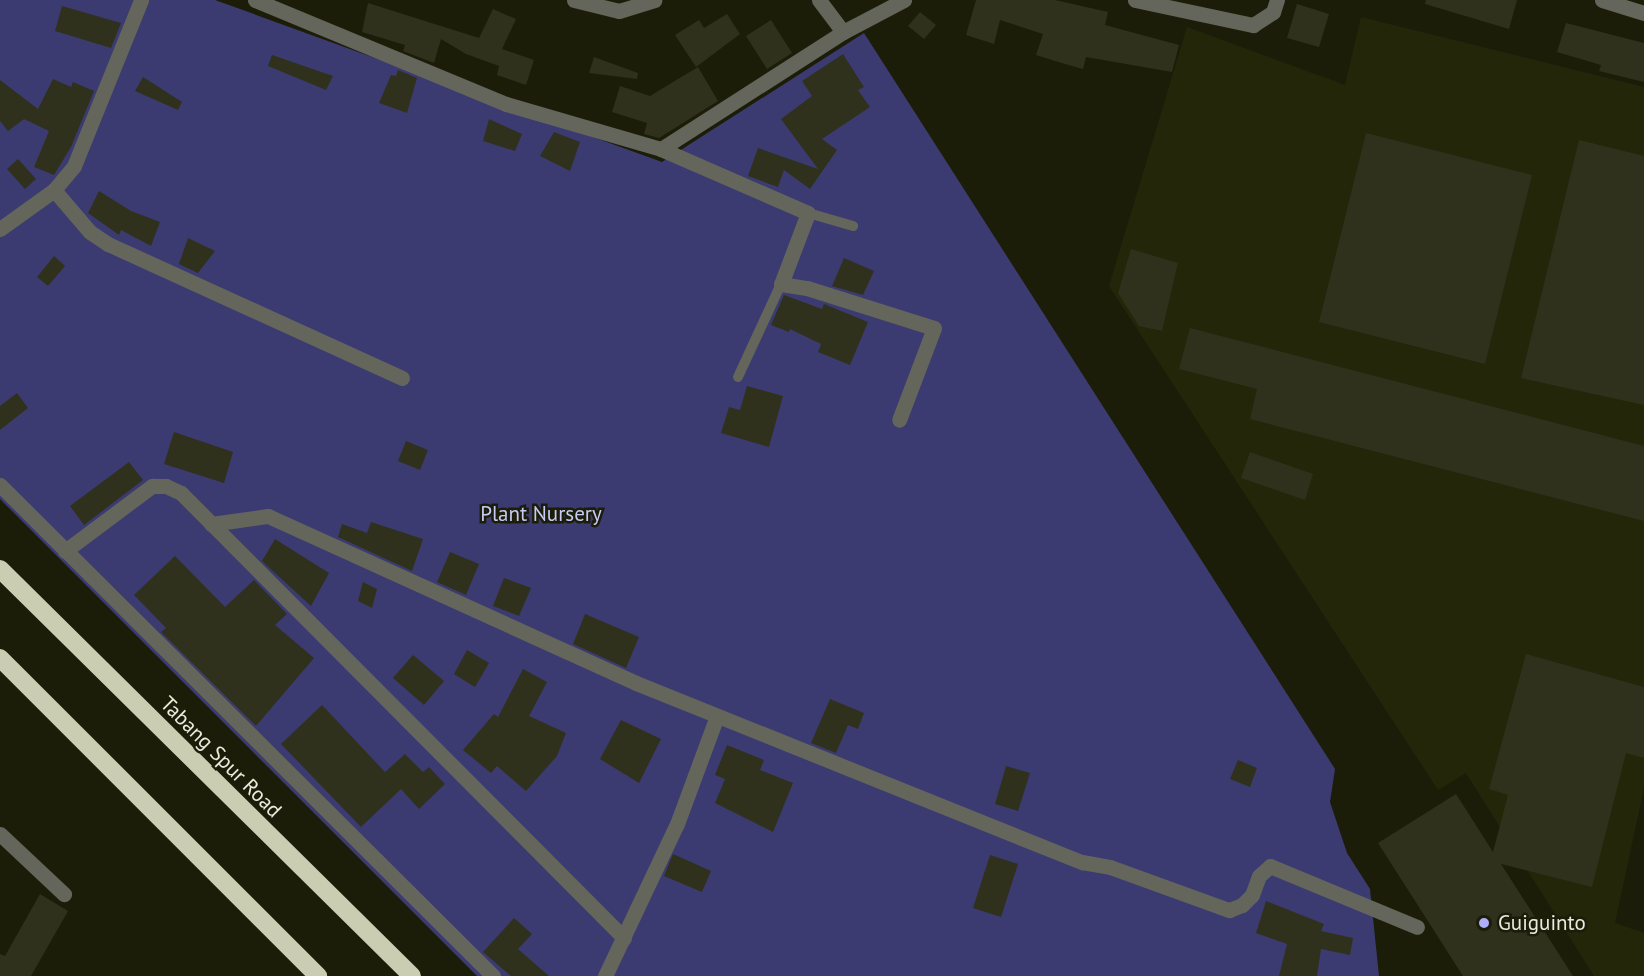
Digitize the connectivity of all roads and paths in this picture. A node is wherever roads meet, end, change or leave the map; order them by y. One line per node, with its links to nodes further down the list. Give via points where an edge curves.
1 (141, 0): 13 (street, via 80,156)
2 (255, 0): 12 (street, via 506,104)
3 (574, 0): 4 (street, via 619,11)
4 (654, 0)
5 (819, 0): 11 (street)
6 (904, 0): 11 (street)
7 (1135, 0): 8 (street, via 1253,25 1273,12)
8 (1277, 0)
9 (1602, 0): 10 (street)
10 (1635, 7)
11 (843, 32): 12 (street)
12 (662, 149): 14 (street)
13 (54, 190): 16 (street); 19 (street, via 90,232 108,244)
14 (808, 213): 15 (lane); 17 (street)
15 (853, 226)
16 (0, 229)
17 (781, 284): 18 (lane); 20 (street, via 807,288 933,328)
18 (738, 377)
19 (402, 378)
20 (899, 420)
21 (0, 485): 23 (street)
22 (211, 524): 23 (street, via 181,493 166,486 152,486); 26 (street, via 268,516); 30 (street)
23 (64, 551): 33 (street)
24 (0, 569): 32 (highway, Tabang Spur Road)
25 (0, 658): 31 (highway)
26 (717, 716): 29 (street, via 1082,862 1110,867 1228,910 1242,905 1252,895 1259,876 1270,866); 30 (street, via 677,824)
27 (0, 834): 28 (street)
28 (64, 894)
29 (1417, 927)
30 (624, 938): 34 (street)
31 (318, 976)
32 (412, 976)
33 (493, 976)
34 (604, 976)

